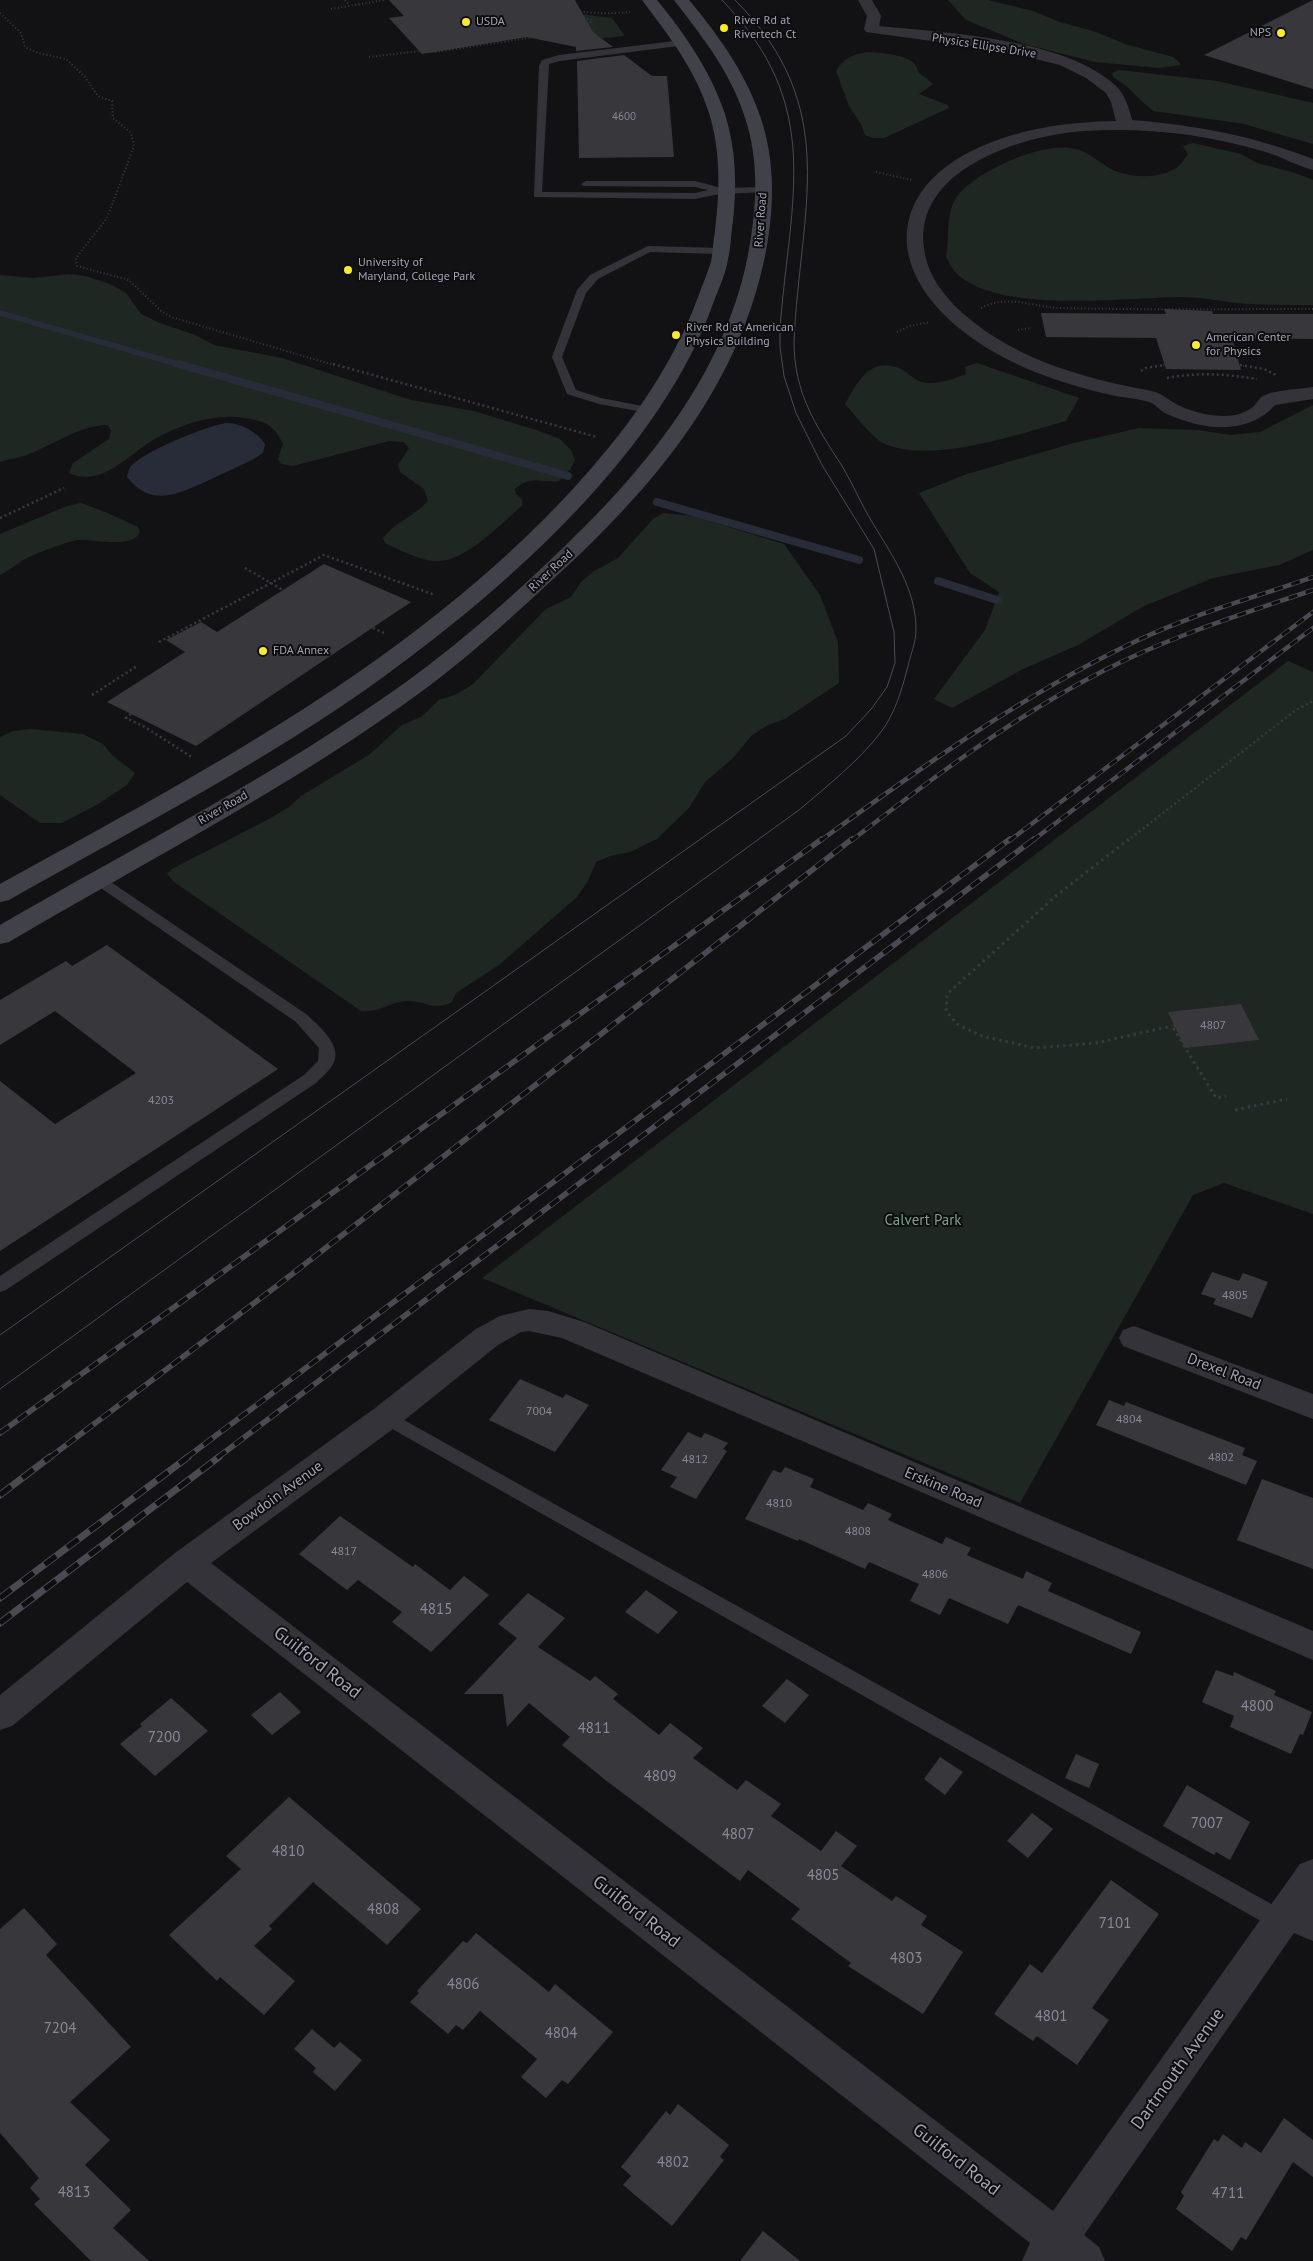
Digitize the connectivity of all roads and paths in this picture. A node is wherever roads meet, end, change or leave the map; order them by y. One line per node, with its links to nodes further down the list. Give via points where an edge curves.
1 (345, 0): 6 (path)
2 (385, 0): 6 (path)
3 (540, 0): 8 (path)
4 (681, 0): 24 (street, River Road, via 712,37 744,94 756,127)
5 (865, 0): 21 (street, Physics Ellipse Drive, via 874,16 871,29 1014,48 1068,63 1110,90 1119,102)
6 (351, 5): 9 (path)
7 (643, 6): 8 (path, via 599,14); 19 (street)
8 (556, 7): 11 (path)
9 (331, 9)
10 (0, 14): 39 (path, via 21,34 25,47 66,59 85,77 98,96 112,101 113,118 131,133 134,146 108,218 76,258 77,266 129,280 171,317)
11 (532, 16)
12 (534, 18): 13 (path)
13 (561, 18): 14 (path); 14 (path, via 573,15 592,20 584,25)
14 (565, 23): 15 (path)
15 (558, 28): 17 (path, via 554,33); 18 (path, via 575,30 580,34)
16 (535, 37): 20 (path, via 436,52)
17 (561, 38)
18 (574, 38)
19 (683, 43): 25 (street, via 714,104 727,163); 25 (lane, via 559,58 543,64 542,184 537,195 695,196)
20 (369, 57)
21 (1125, 125): 22 (street, via 1177,128 1223,136 1264,146); 37 (street, via 1074,128 1026,137 978,154 949,173 934,186 924,201 915,226 914,245 918,261 931,287 966,324 1018,357 1082,382 1158,398 1168,408 1199,419 1238,421 1263,409 1269,400)
22 (1313, 164)
23 (577, 184): 25 (lane, via 695,184)
24 (764, 190): 25 (lane); 54 (street, River Road, via 758,256 746,305 725,355 670,442 600,525 478,636 414,687 290,769)
25 (724, 191): 26 (street, via 726,230)
26 (720, 251): 38 (street, via 696,327); 38 (lane, via 648,249 594,276 581,292 557,357 571,392)
27 (1313, 309): 28 (path, via 1057,308 997,302)
28 (974, 310)
29 (1165, 365): 32 (path)
30 (1240, 365): 34 (path, via 1264,369 1278,377)
31 (1208, 369): 33 (path)
32 (1138, 372)
33 (1209, 374): 35 (path); 36 (path)
34 (1272, 378)
35 (1163, 379)
36 (1259, 379)
37 (1313, 392)
38 (649, 410): 55 (street, via 588,486 551,523 473,596 377,671 240,759)
39 (598, 437)
40 (64, 488): 41 (path)
41 (0, 518)
42 (245, 568): 43 (path)
43 (271, 583): 44 (path); 45 (path, via 324,555 437,596); 48 (path)
44 (284, 590)
45 (433, 600)
46 (373, 628): 47 (path, via 388,635)
47 (381, 640)
48 (159, 642)
49 (137, 666): 50 (path)
50 (92, 695)
51 (1313, 701): 58 (path, via 1296,710 1057,895 946,994 946,1011 956,1024 982,1036 1035,1048 1096,1043)
52 (131, 714): 53 (path, via 126,718 194,759)
53 (186, 764)
54 (97, 879): 56 (street, River Road); 62 (lane, via 301,1018 327,1047 326,1062 310,1079 263,1112)
55 (0, 894)
56 (0, 936)
57 (1176, 1025): 58 (path)
58 (1172, 1026): 59 (path, via 1216,1098)
59 (1226, 1096)
60 (1287, 1099): 61 (path)
61 (1234, 1110)
62 (0, 1284)
63 (573, 1330): 66 (street, Bowdoin Avenue, via 526,1319 505,1326); 68 (street, Erskine Road)
64 (1134, 1338): 65 (street, Drexel Road)
65 (1313, 1407)
66 (386, 1417): 67 (street, Bowdoin Avenue); 71 (lane)
67 (187, 1563): 69 (street, Bowdoin Avenue); 72 (street, Guilford Road)
68 (1313, 1646)
69 (0, 1715)
70 (1313, 1876): 71 (street, Dartmouth Avenue)
71 (1295, 1919): 72 (street, Dartmouth Avenue)
72 (1061, 2254)

